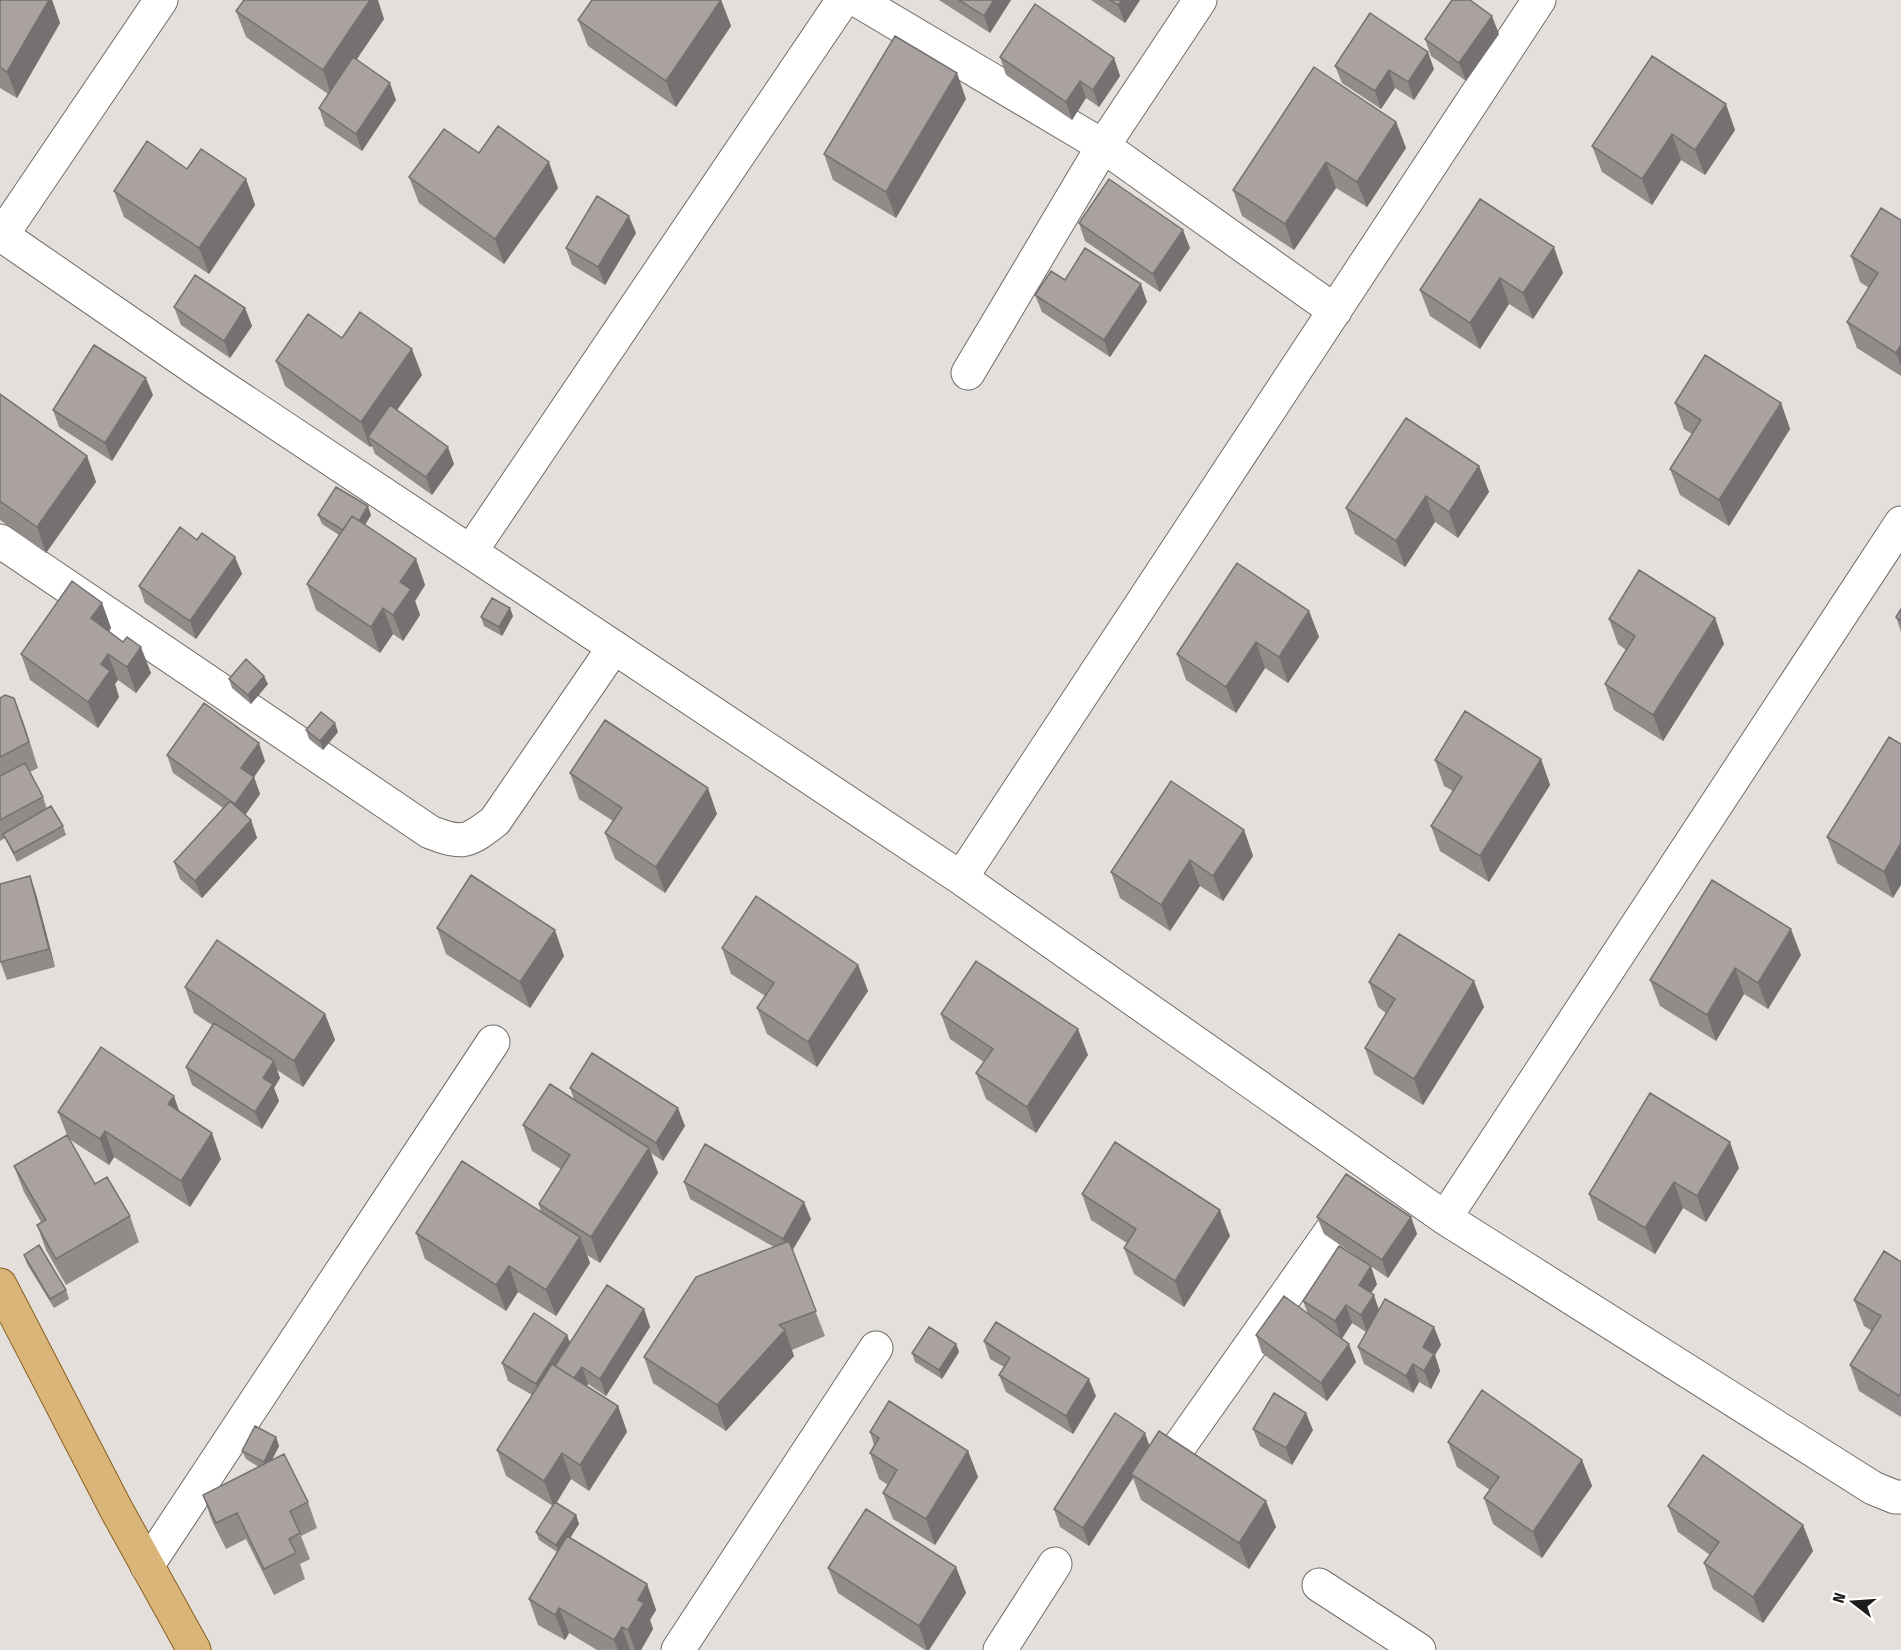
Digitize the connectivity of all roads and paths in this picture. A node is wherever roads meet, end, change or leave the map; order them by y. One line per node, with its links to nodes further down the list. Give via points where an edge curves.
1 (161, 0): 7 (street)
2 (843, 0): 12 (street)
3 (857, 0): 6 (street)
4 (1200, 0): 6 (street)
5 (1539, 0): 8 (street)
6 (1102, 147): 8 (street); 9 (street)
7 (1, 234): 12 (street, via 209,378)
8 (1335, 311): 14 (street)
9 (968, 373)
10 (1901, 523): 17 (street)
11 (0, 541): 13 (street, via 430,832 452,841 475,837 495,821)
12 (471, 551): 13 (street)
13 (614, 646): 14 (street)
14 (961, 878): 16 (street)
15 (493, 1042): 23 (street)
16 (1375, 1169): 17 (street); 20 (street)
17 (1445, 1218): 21 (street, via 1873,1488)
18 (0, 1285): 23 (main road)
19 (876, 1348): 26 (street)
20 (1174, 1454)
21 (1901, 1497)
22 (1054, 1564): 27 (street)
23 (147, 1566): 25 (main road)
24 (1319, 1585): 28 (street)
25 (194, 1650)
26 (678, 1650)
27 (1000, 1650)
28 (1419, 1650)

